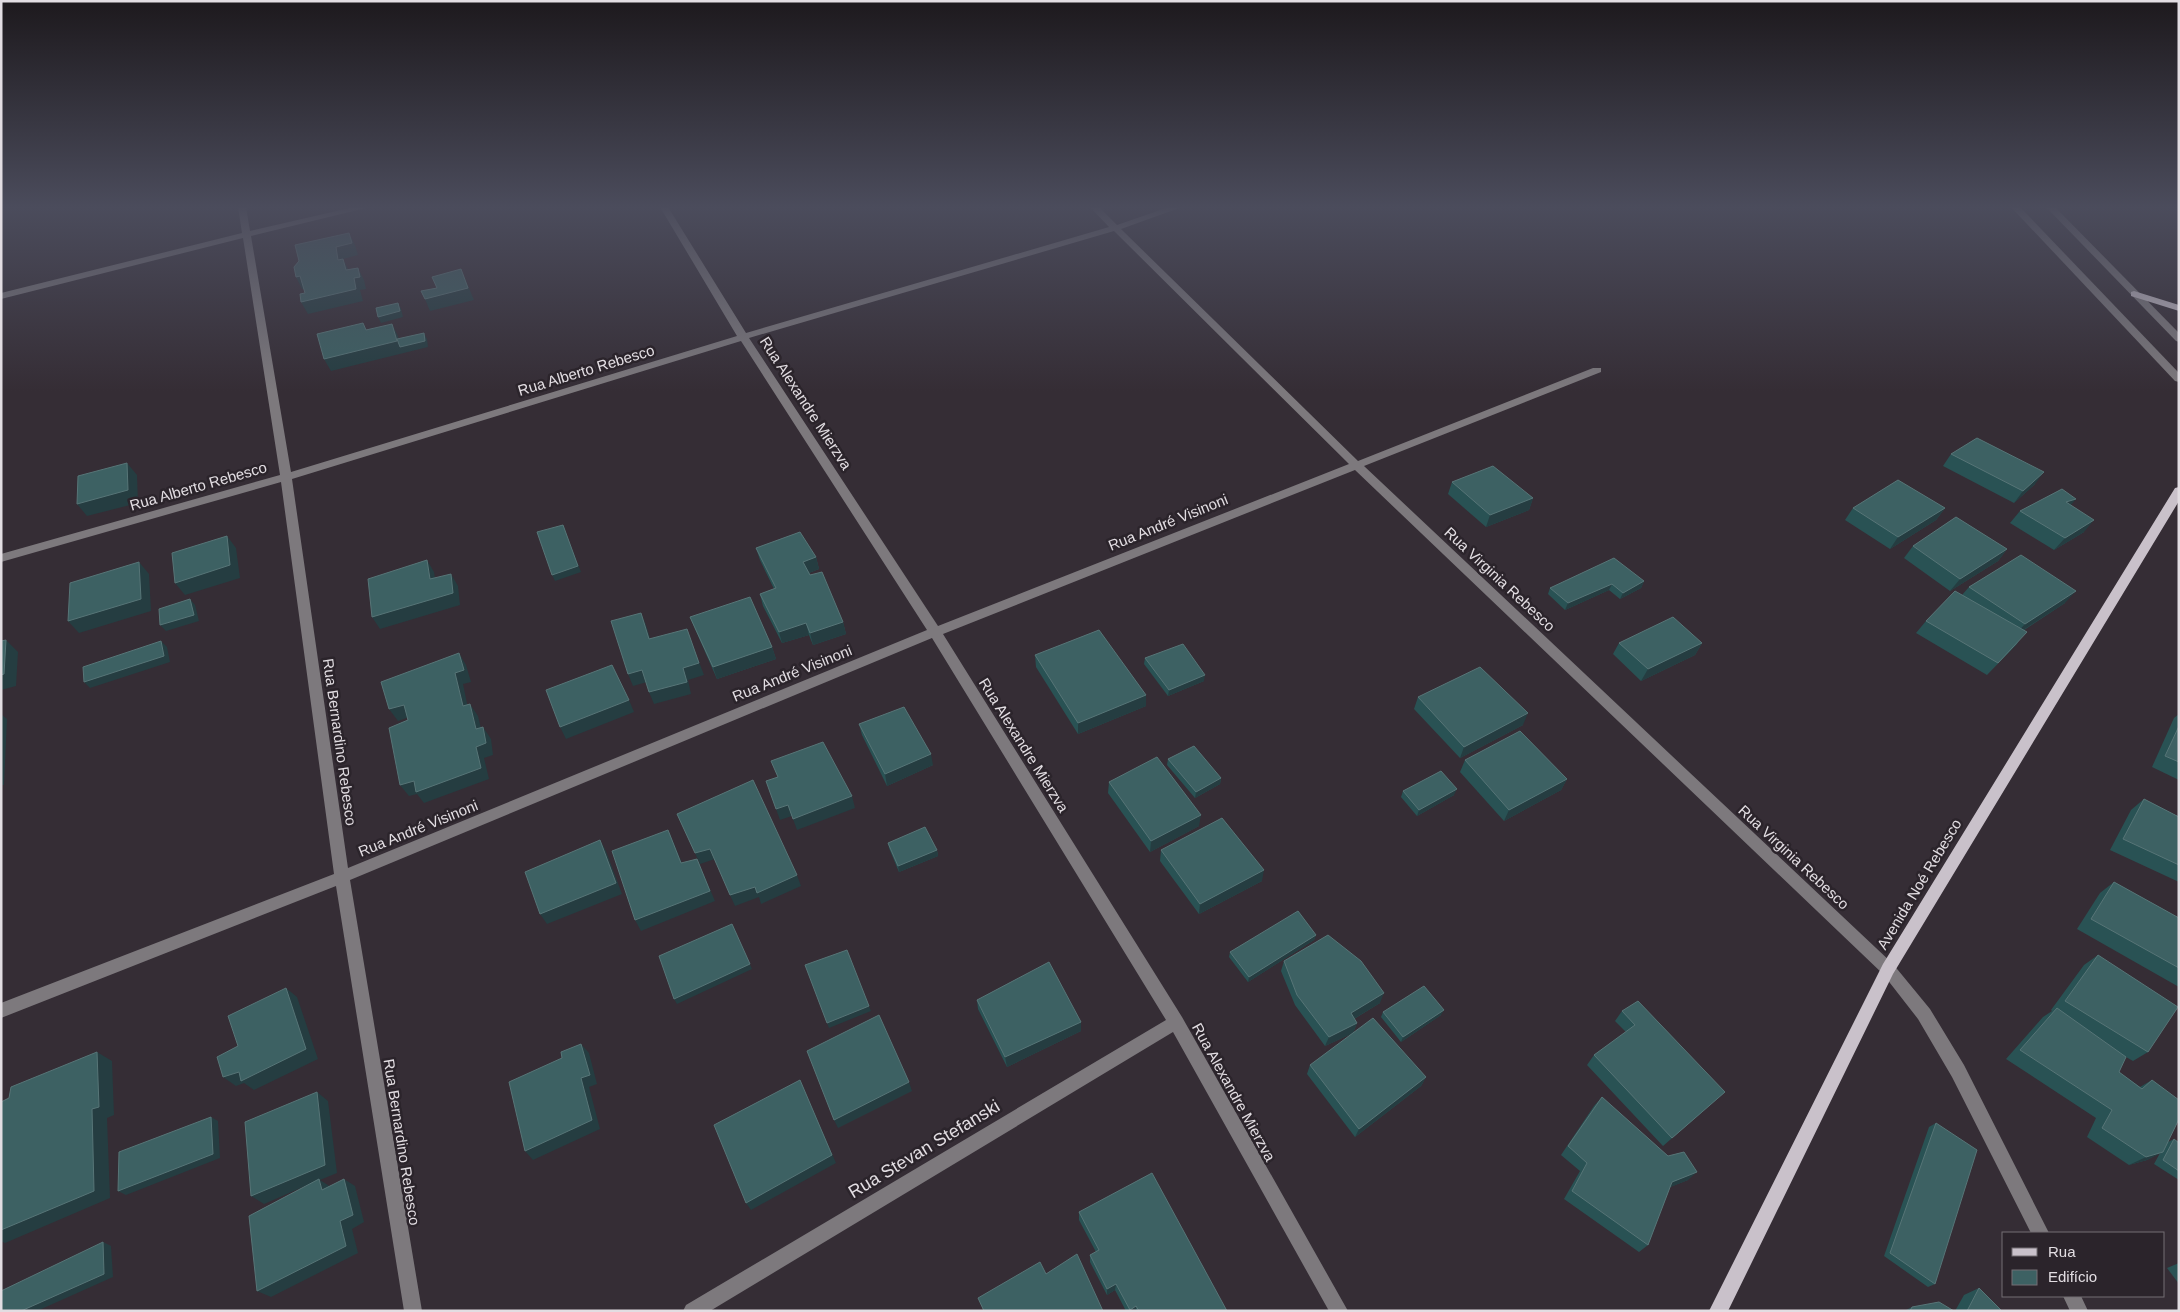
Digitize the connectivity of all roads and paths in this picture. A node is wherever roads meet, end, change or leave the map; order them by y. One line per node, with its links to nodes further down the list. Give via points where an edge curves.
1 (111, 268): 9 (street)
2 (252, 268): 16 (street, Rua Bernardino Rebesco)
3 (701, 268): 11 (street, Rua Alexandre Mierzva)
4 (978, 268): 11 (street, Rua Alberto Rebesco)
5 (1157, 268): 15 (street, Rua Virginia Rebesco)
6 (2073, 268): 14 (street)
7 (2109, 268): 8 (street)
8 (2134, 294): 10 (main road); 12 (street)
9 (1, 296)
10 (2179, 308)
11 (743, 337): 16 (street, Rua Alberto Rebesco); 19 (street, Rua Alexandre Mierzva)
12 (2179, 339)
13 (1597, 370): 15 (street, Rua André Visinoni)
14 (2179, 379)
15 (1356, 466): 19 (street, Rua André Visinoni); 21 (street, Rua Virginia Rebesco)
16 (286, 477): 18 (street, Rua Alberto Rebesco); 20 (street, Rua Bernardino Rebesco)
17 (2179, 491): 21 (main road, Avenida Noé Rebesco)
18 (1, 558)
19 (935, 632): 20 (street, Rua André Visinoni); 23 (street, Rua Alexandre Mierzva)
20 (342, 877): 22 (street, Rua André Visinoni); 26 (street, Rua Bernardino Rebesco)
21 (1888, 969): 24 (street, Rua Virginia Rebesco, via 1924,1014 1958,1071); 29 (main road, Avenida Noé Rebesco)
22 (1, 1011)
23 (1176, 1022): 27 (street, Rua Stevan Stefanski); 28 (street, Rua Alexandre Mierzva)
24 (2039, 1232)
25 (2072, 1297): 30 (street)
26 (413, 1311)
27 (692, 1311)
28 (1339, 1311)
29 (1718, 1311)
30 (2079, 1311)

